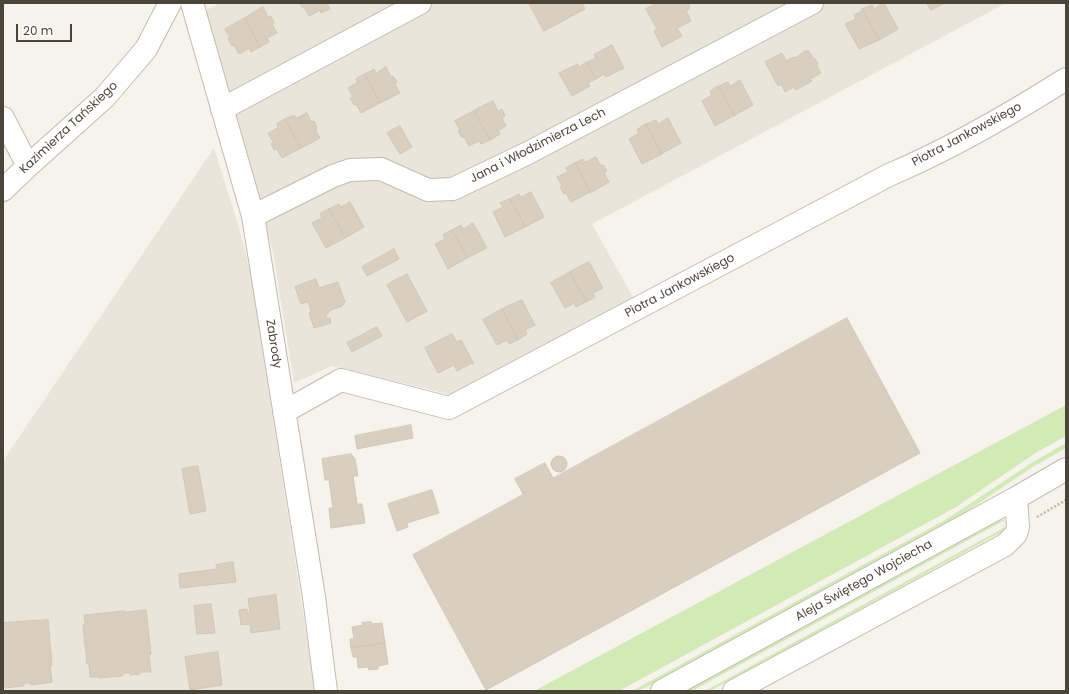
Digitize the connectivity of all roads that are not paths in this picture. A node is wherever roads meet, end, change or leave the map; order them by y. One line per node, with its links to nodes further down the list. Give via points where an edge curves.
1 (170, 3): 8 (street, Kazimierza Tańskiego, via 146,49 105,97)
2 (192, 3): 6 (street, Zabrody)
3 (420, 3): 6 (street)
4 (812, 3): 10 (street, Jana i Włodzimierza Lech, via 528,153 452,188 428,190 381,169 350,170)
5 (1066, 79): 11 (street, Piotra Jankowskiego, via 990,126 889,175 449,408 341,380)
6 (222, 109): 10 (street, Zabrody)
7 (3, 118): 8 (street)
8 (28, 166): 9 (street, Kazimierza Tańskiego)
9 (3, 190)
10 (253, 216): 11 (street, Zabrody)
11 (284, 412): 14 (street, Zabrody, via 314,597)
12 (1066, 469): 13 (street, Aleja Świętego Wojciecha)
13 (1016, 498): 15 (street, Aleja Świętego Wojciecha); 16 (street, via 1018,527 1016,534 1005,545)
14 (326, 691)
15 (662, 691)
16 (734, 691)

